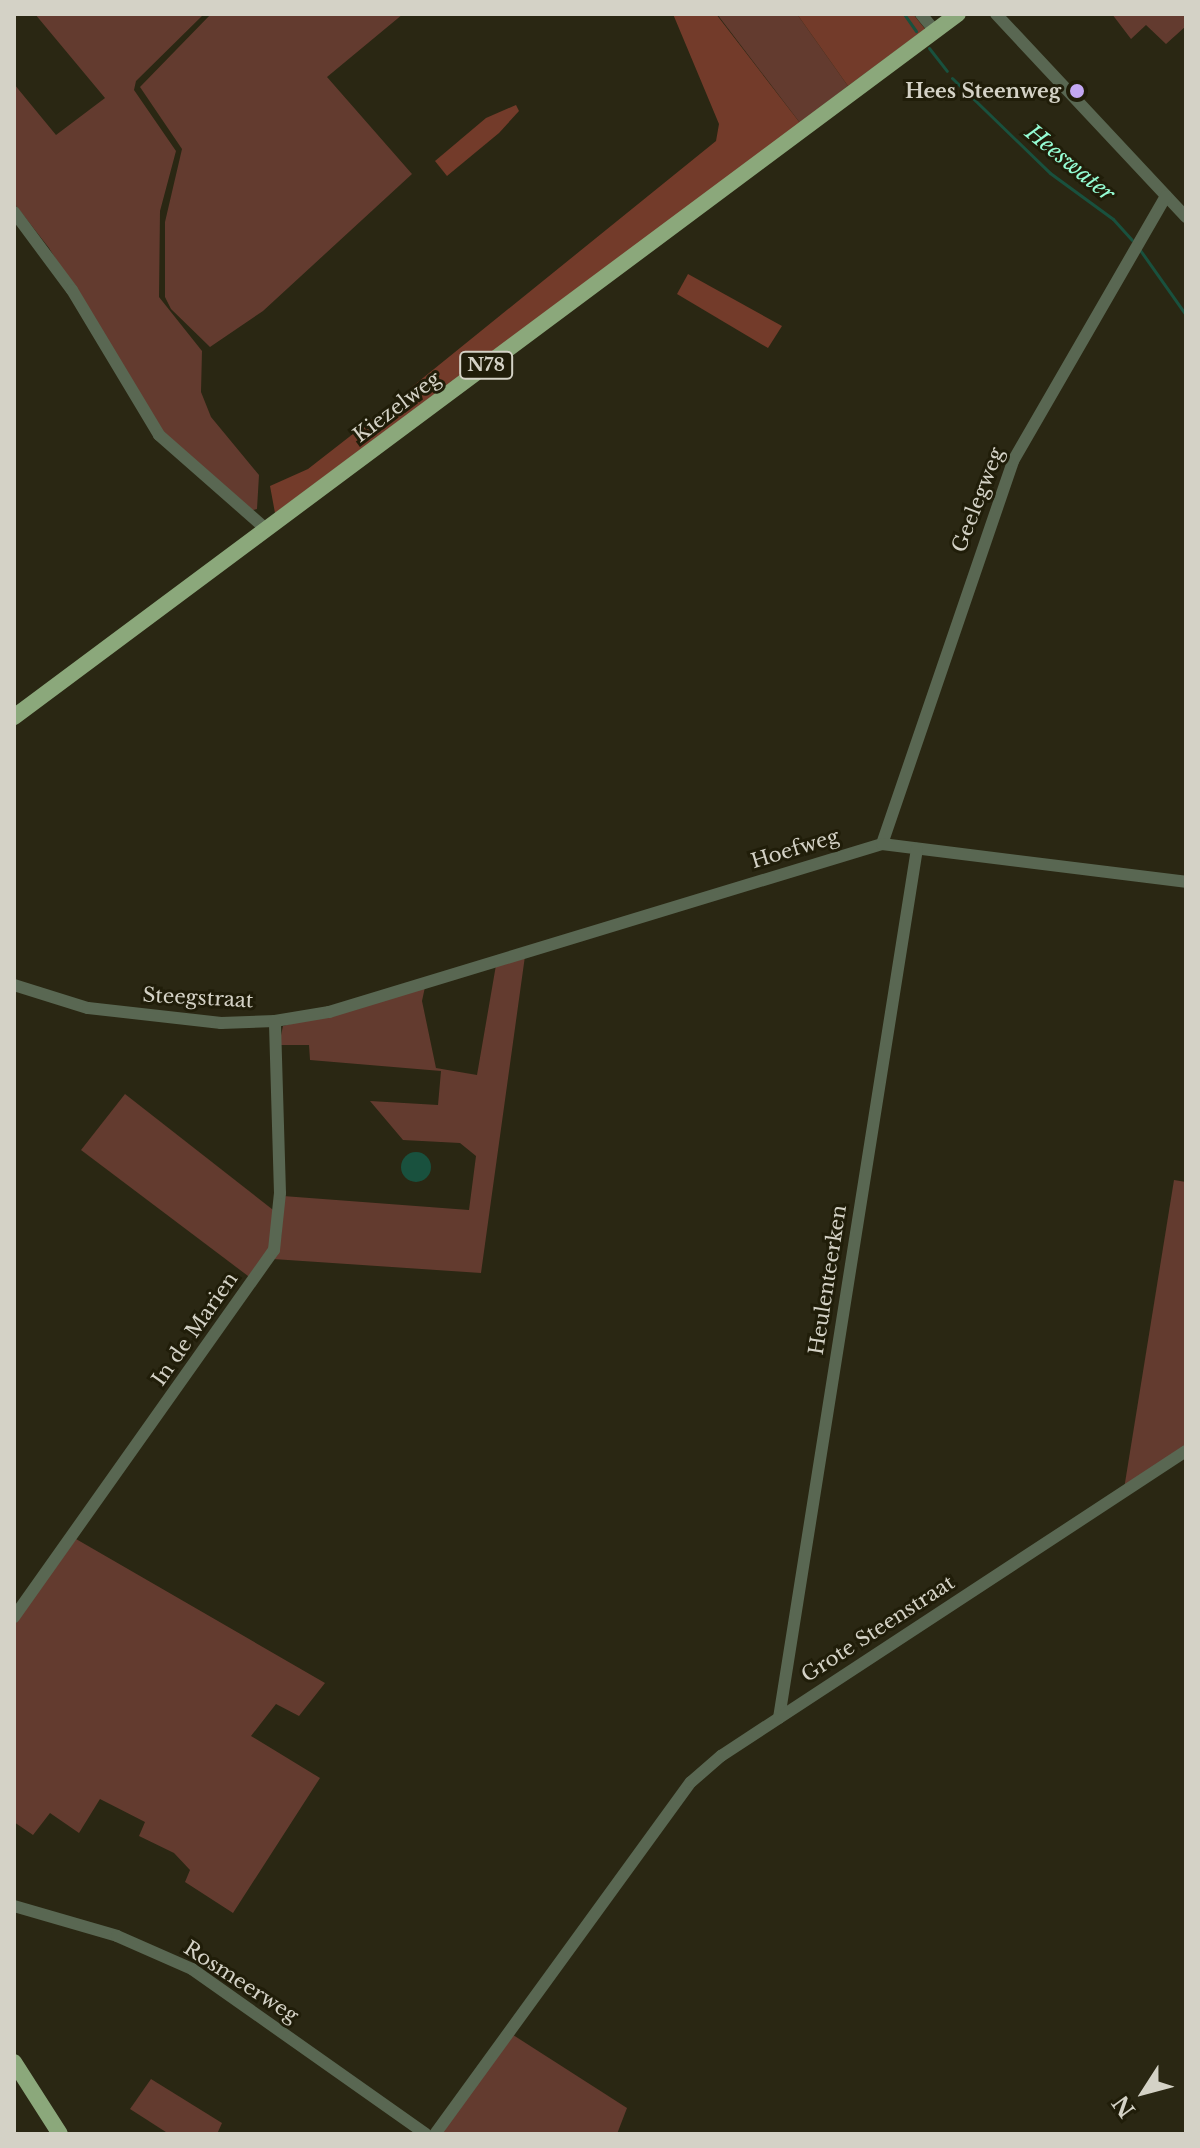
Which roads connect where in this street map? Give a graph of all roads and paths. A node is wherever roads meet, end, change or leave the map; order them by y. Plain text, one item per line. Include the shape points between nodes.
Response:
1 (921, 14) edge
2 (958, 14) edge
3 (996, 14) edge
4 (935, 31) junction
5 (1166, 196) junction
6 (14, 212) edge
7 (1186, 217) edge
8 (266, 529) junction
9 (14, 717) edge
10 (882, 844) junction
11 (917, 849) junction
12 (1186, 882) edge
13 (427, 983) joint
14 (14, 985) edge
15 (275, 1021) junction
16 (1186, 1451) edge
17 (14, 1617) edge
18 (779, 1718) junction
19 (14, 1906) edge
20 (14, 2062) edge
21 (60, 2134) edge
22 (426, 2134) edge
23 (435, 2134) edge

1 - 4 street
2 - 4 main road, Kiezelweg / N78
3 - 5 street
4 - 8 main road, Kiezelweg / N78
5 - 7 street
5 - 10 street, Geelegweg via 1013,461
6 - 8 street via 72,290 159,435
8 - 9 main road, Kiezelweg / N78
10 - 11 street, Hoefweg
10 - 13 street, Hoefweg
11 - 12 street, Hoefweg
11 - 18 street, Heulenteerken
13 - 15 street, Steegstraat via 329,1012
14 - 15 street, Steegstraat via 88,1008 221,1023
15 - 17 street, In de Marien via 280,1193 274,1250
16 - 18 street, Grote Steenstraat
18 - 23 street, Grote Steenstraat via 691,1782
19 - 22 street, Rosmeerweg via 117,1936 192,1969
20 - 21 main road

